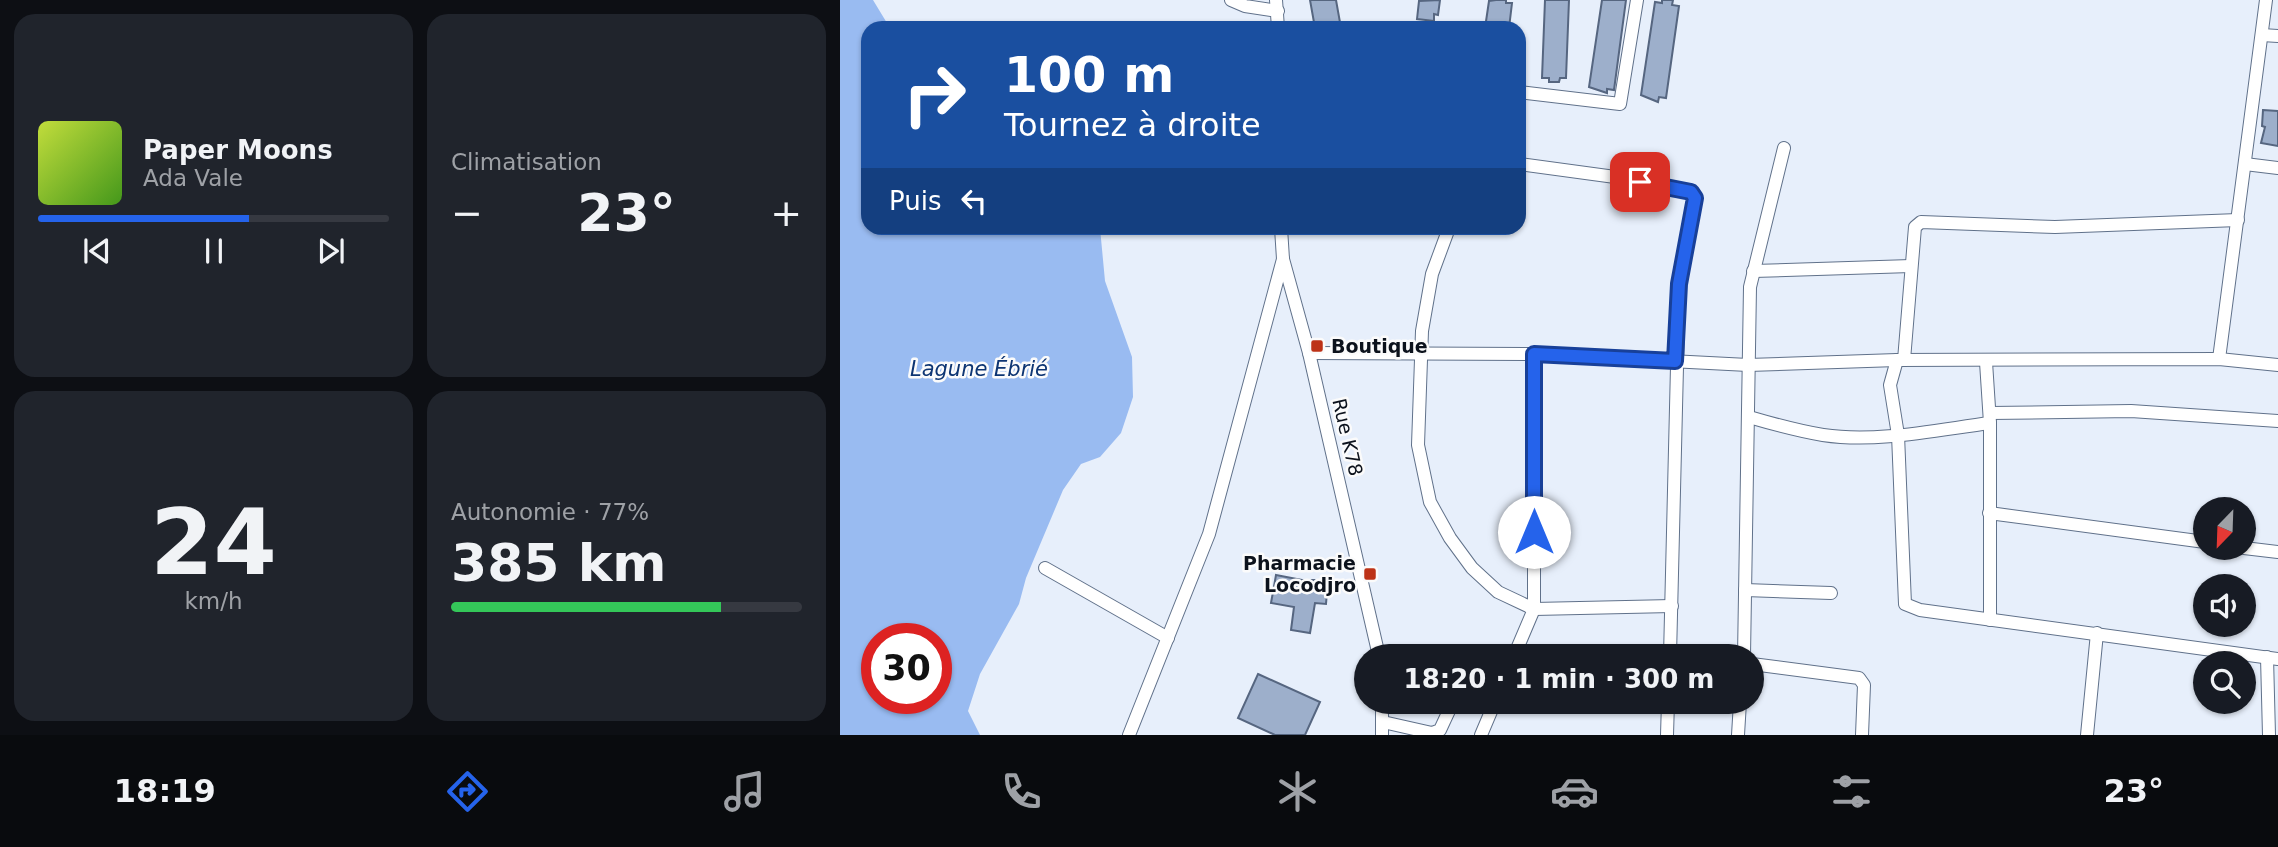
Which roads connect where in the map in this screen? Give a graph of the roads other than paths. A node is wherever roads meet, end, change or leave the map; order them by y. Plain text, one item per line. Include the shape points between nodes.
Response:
1 (1231, 0) edge
2 (1637, 0) edge
3 (2266, 0) edge
4 (1277, 6) edge
5 (2262, 35) junction
6 (2278, 36) edge
7 (1526, 93) edge
8 (1784, 148) dead end
9 (2245, 164) junction
10 (1526, 165) edge
11 (2278, 168) edge
12 (2238, 220) junction
13 (1281, 235) edge
14 (1446, 235) edge
15 (1283, 259) junction
16 (1911, 266) junction
17 (1754, 271) junction
18 (1309, 354) junction
19 (1421, 354) junction
20 (1534, 354) junction
21 (2220, 359) junction
22 (1900, 360) junction
23 (1675, 361) junction
24 (1986, 362) junction
25 (1748, 365) junction
26 (2278, 365) edge
27 (1749, 417) junction
28 (1990, 418) junction
29 (2278, 421) edge
30 (1898, 435) junction
31 (1989, 513) junction
32 (2193, 540) edge
33 (2256, 549) edge
34 (2278, 552) edge
35 (1045, 568) dead end
36 (1745, 590) junction
37 (1831, 593) dead end
38 (1672, 606) junction
39 (1534, 609) junction
40 (1990, 620) junction
41 (2097, 633) junction
42 (1168, 638) junction
43 (1376, 644) edge
44 (1519, 644) edge
45 (1670, 644) edge
46 (1744, 644) edge
47 (2273, 658) edge
48 (1764, 666) edge
49 (1447, 714) edge
50 (1490, 714) edge
51 (1668, 714) edge
52 (1739, 714) edge
53 (1382, 728) edge
54 (1129, 735) edge
55 (1481, 735) edge
56 (1667, 735) edge
57 (1738, 735) edge
58 (1862, 735) edge
59 (2087, 735) edge
60 (2269, 735) edge

1 - 4 street via 1245,6
2 - 7 street via 1620,104
3 - 5 street
5 - 6 street
5 - 9 street
8 - 17 street
9 - 11 street
9 - 12 street
10 - 23 street via 1693,194 1679,284
12 - 16 street via 2055,227 1921,222 1915,228
12 - 21 street
13 - 15 street, Rue K78
14 - 19 street via 1432,274
15 - 18 street, Rue K78
15 - 42 street via 1209,534
16 - 17 street
16 - 22 street
17 - 25 street
18 - 19 street
18 - 43 street, Rue K78
19 - 20 street
19 - 39 street via 1419,445 1430,502 1472,568 1499,592
20 - 23 street
20 - 39 street
21 - 24 street
21 - 26 street
22 - 24 street
22 - 25 street
22 - 30 street via 1890,385
23 - 25 street
23 - 38 street
24 - 28 street
25 - 27 street
27 - 30 street via 1824,435
27 - 36 street
28 - 29 street via 2131,411
28 - 30 street
28 - 31 street
30 - 40 street via 1905,604
31 - 32 street
31 - 40 street
33 - 34 street
35 - 42 street
36 - 37 street
36 - 46 street
38 - 39 street
38 - 45 street
39 - 44 street
40 - 41 street
41 - 47 street
41 - 59 street
42 - 54 street
47 - 60 street
48 - 58 street via 1859,678 1864,685
49 - 53 street via 1440,730 1432,733
50 - 55 street
51 - 56 street
52 - 57 street

